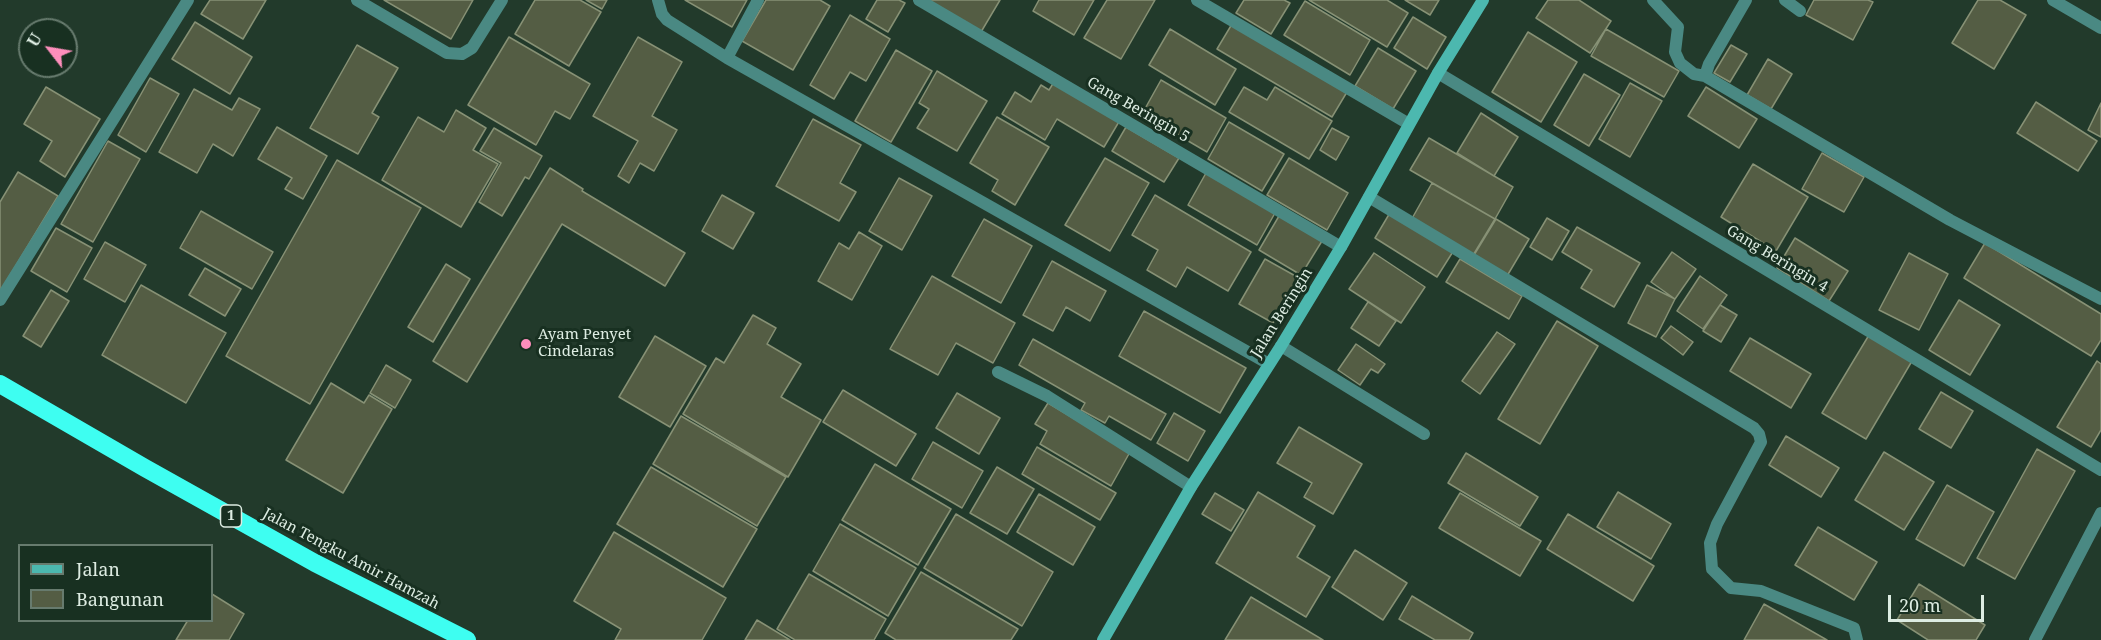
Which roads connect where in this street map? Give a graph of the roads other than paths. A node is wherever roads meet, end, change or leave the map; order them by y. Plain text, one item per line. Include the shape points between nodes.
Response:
1 (188, 0) edge
2 (357, 0) edge
3 (502, 0) edge
4 (658, 0) edge
5 (758, 0) edge
6 (919, 0) edge
7 (1197, 0) edge
8 (1483, 0) edge
9 (1653, 0) edge
10 (1746, 0) edge
11 (1785, 0) edge
12 (2053, 0) edge
13 (1800, 11) dead end
14 (2101, 28) edge
15 (726, 58) junction
16 (1438, 73) junction
17 (1705, 76) junction
18 (1409, 124) junction
19 (1369, 197) junction
20 (1341, 247) junction
21 (2101, 299) edge
22 (0, 300) edge
23 (1281, 346) junction
24 (1269, 364) junction
25 (998, 372) dead end
26 (0, 384) edge
27 (1424, 434) dead end
28 (2101, 470) edge
29 (1191, 487) junction
30 (2101, 513) edge
31 (467, 640) edge
32 (1103, 640) edge
33 (1857, 640) edge
34 (2035, 640) edge

1 - 22 street
2 - 3 street via 447,53 462,54 472,48
4 - 15 street via 667,20
5 - 15 street
6 - 20 street, Gang Beringin 5
7 - 18 street
8 - 16 street, Jalan Beringin
9 - 17 street via 1678,27 1674,52 1680,63 1694,74
10 - 17 street
11 - 13 street
12 - 14 street
15 - 24 street
16 - 18 street, Jalan Beringin
16 - 28 street, Gang Beringin 4
17 - 21 street via 1950,220
18 - 19 street, Jalan Beringin
19 - 20 street, Jalan Beringin
19 - 33 street via 1754,428 1761,442 1717,524 1710,543 1712,569 1731,588 1761,591 1854,628
20 - 23 street, Jalan Beringin
23 - 24 street, Jalan Beringin
23 - 27 street
24 - 29 street, Jalan Beringin
25 - 29 street via 1047,396
26 - 31 highway, Jalan Tengku Amir Hamzah / 1 via 315,563
29 - 32 street, Jalan Beringin
30 - 34 street

